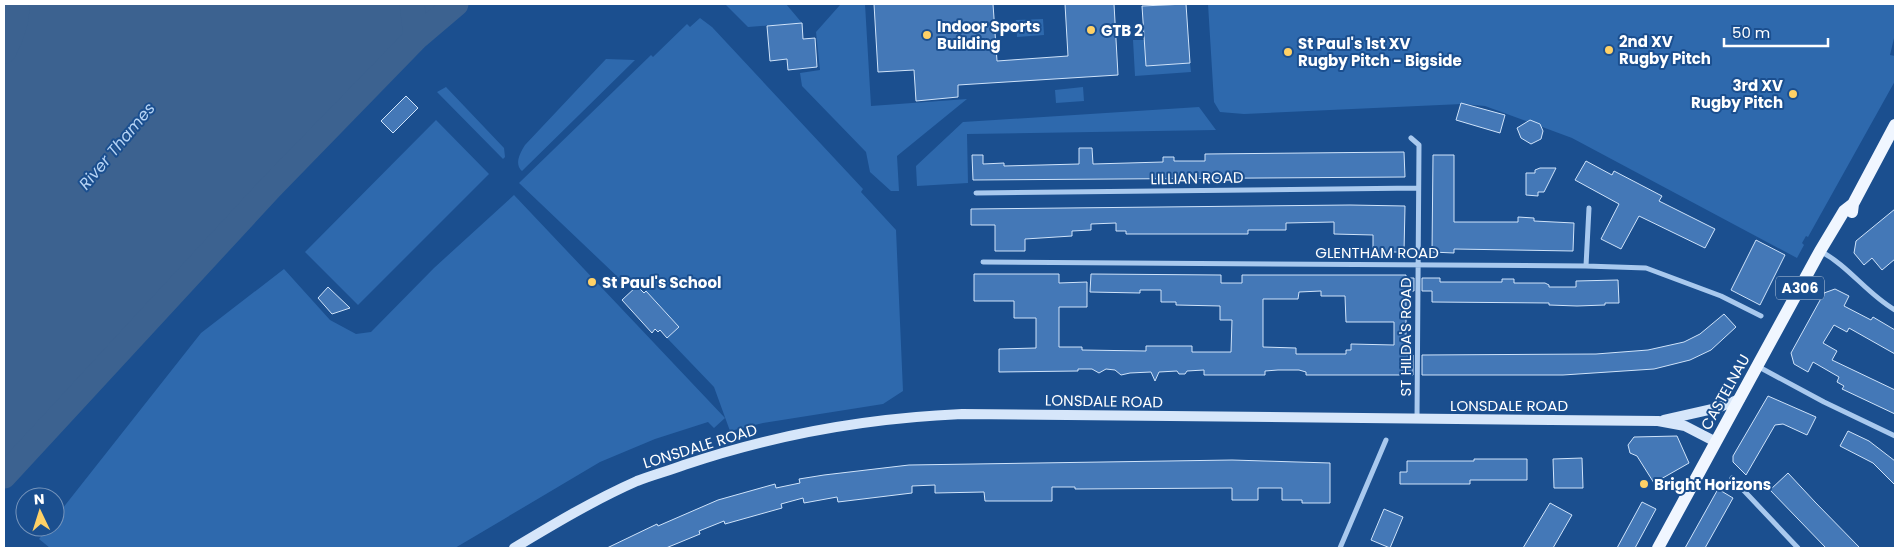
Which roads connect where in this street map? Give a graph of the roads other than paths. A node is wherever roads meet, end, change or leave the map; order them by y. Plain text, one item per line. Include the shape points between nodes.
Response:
1 (1895, 125) edge
2 (1411, 138) dead end
3 (1418, 188) junction
4 (976, 193) dead end
5 (1588, 208) dead end
6 (1820, 250) junction
7 (982, 262) dead end
8 (1418, 265) junction
9 (1586, 266) junction
10 (1895, 310) edge
11 (1761, 316) dead end
12 (1759, 366) junction
13 (1740, 399) junction
14 (1417, 420) junction
15 (1658, 421) junction
16 (1895, 436) edge
17 (1386, 440) dead end
18 (1716, 442) junction
19 (1732, 478) dead end
20 (514, 548) edge
21 (1340, 548) edge
22 (1658, 548) edge
23 (1798, 548) edge

1 - 6 main road, CASTELNAU / A306 via 1853,204 1844,211
2 - 3 street, ST HILDA'S ROAD via 1419,145
3 - 4 street, LILLIAN ROAD
3 - 8 street, ST HILDA'S ROAD
5 - 9 street
6 - 10 street via 1854,276 1879,301
6 - 12 main road, CASTELNAU / A306
7 - 8 street, GLENTHAM ROAD
8 - 9 street, GLENTHAM ROAD
8 - 14 street, ST HILDA'S ROAD
9 - 11 street, GLENTHAM ROAD via 1646,268 1722,296
12 - 13 main road, CASTELNAU / A306
12 - 16 street
13 - 15 main road
13 - 18 main road, CASTELNAU / A306
14 - 15 main road, LONSDALE ROAD
14 - 20 main road, LONSDALE ROAD via 962,414 882,420 724,452 638,481 581,508
15 - 18 main road, LONSDALE ROAD via 1685,426
17 - 21 street
18 - 22 main road, CASTELNAU / A306
19 - 23 street

